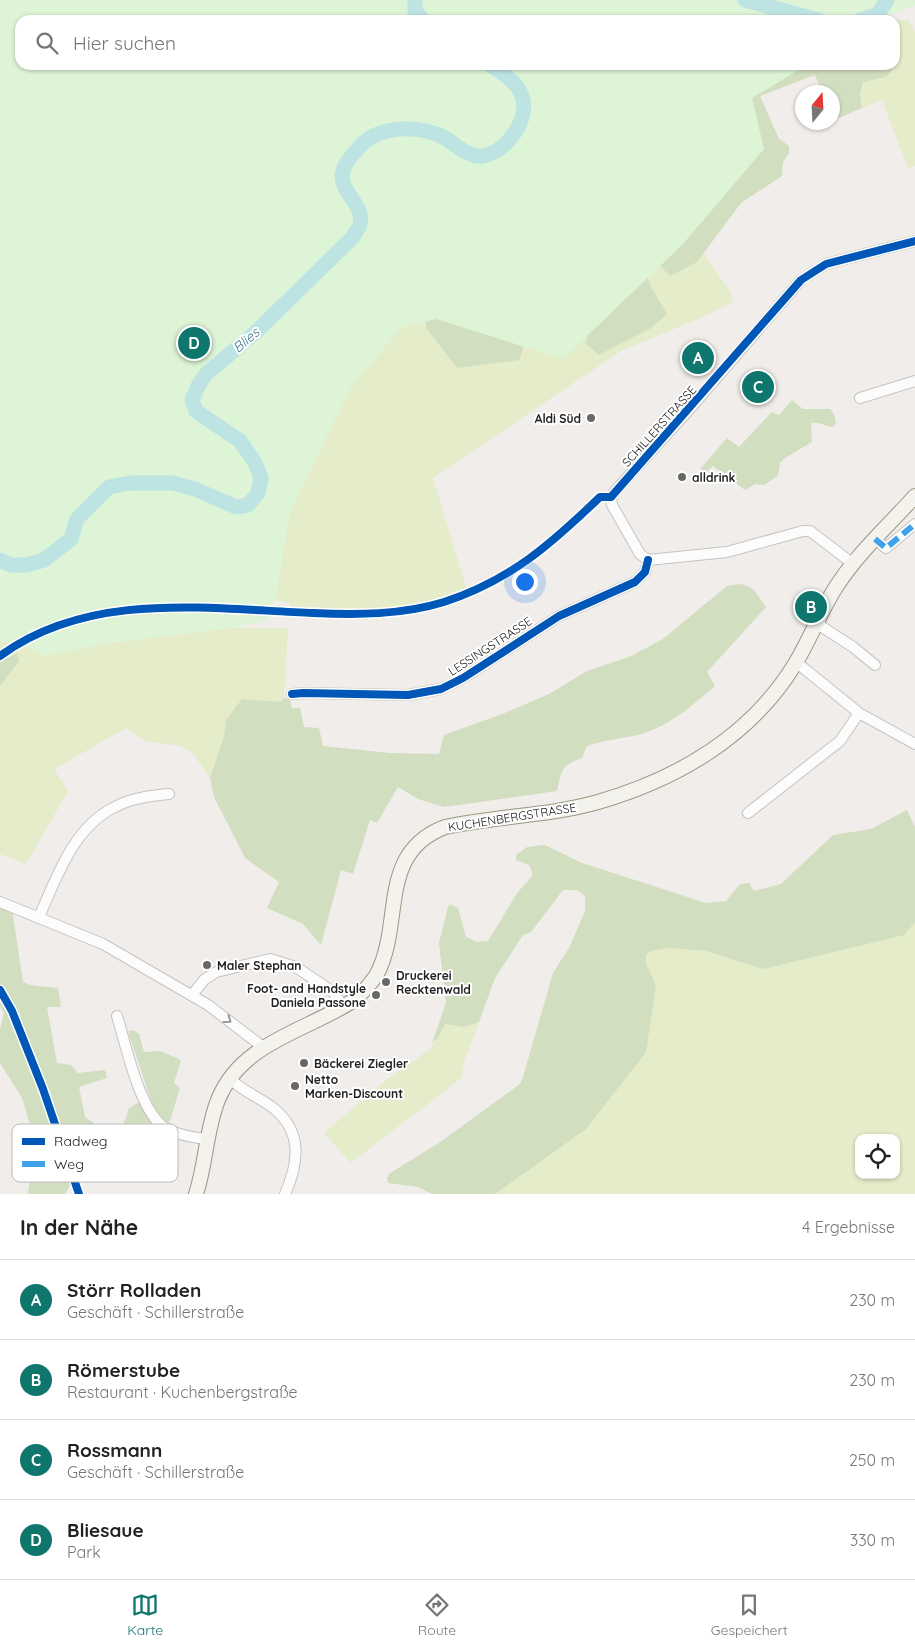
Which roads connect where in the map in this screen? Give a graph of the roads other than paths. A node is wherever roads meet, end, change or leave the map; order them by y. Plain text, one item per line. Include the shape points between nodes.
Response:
1 (915, 241) edge
2 (915, 381) edge
3 (860, 398) dead end
4 (915, 496) edge
5 (915, 524) edge
6 (875, 539) junction
7 (648, 560) junction
8 (852, 564) junction
9 (816, 623) junction
10 (796, 662) junction
11 (875, 665) dead end
12 (292, 694) dead end
13 (859, 713) junction
14 (915, 744) edge
15 (169, 794) dead end
16 (748, 813) dead end
17 (0, 902) edge
18 (39, 917) junction
19 (192, 995) junction
20 (344, 1007) junction
21 (117, 1016) dead end
22 (263, 1047) junction
23 (230, 1079) junction
24 (160, 1124) edge
25 (178, 1133) edge
26 (208, 1140) junction
27 (287, 1189) edge
28 (196, 1194) edge

1 - 7 street, SCHILLERSTRASSE via 826,264 801,280 616,490 611,497 612,504 640,554
2 - 3 street
4 - 6 main road, KUCHENBERGSTRASSE
5 - 6 street via 886,548
6 - 8 main road, KUCHENBERGSTRASSE
7 - 8 street via 727,552 810,531
7 - 12 street, LESSINGSTRASSE via 645,572 635,582 559,616 441,689 408,695
8 - 9 main road, KUCHENBERGSTRASSE
9 - 10 main road, KUCHENBERGSTRASSE
9 - 11 street via 853,646
10 - 13 street
10 - 20 main road, KUCHENBERGSTRASSE via 773,695 737,732 709,755 669,775 596,803 465,823 445,827 426,836 412,848 403,866 377,973 364,992
13 - 14 street
13 - 16 street via 840,741
15 - 18 street via 124,803 92,824 65,860
17 - 18 street
18 - 19 street via 103,944
19 - 20 street via 204,980 216,972 270,960 296,967 333,992
19 -> 22 street
20 - 22 main road, KUCHENBERGSTRASSE
21 - 24 street via 142,1096
22 - 23 main road, KUCHENBERGSTRASSE
23 - 26 main road, KUCHENBERGSTRASSE via 218,1099
23 - 27 street via 272,1108 291,1130 297,1152 295,1169
25 - 26 street
26 - 28 main road, KUCHENBERGSTRASSE

